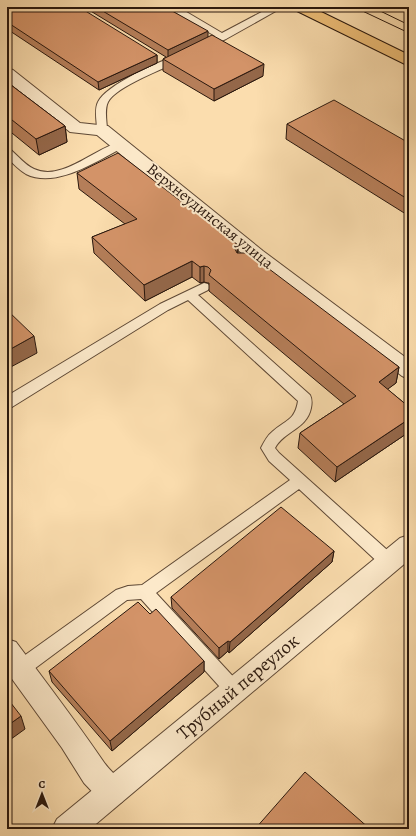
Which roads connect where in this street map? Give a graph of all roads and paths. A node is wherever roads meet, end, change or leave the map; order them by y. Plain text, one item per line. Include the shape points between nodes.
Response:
1 (171, 7) edge
2 (278, 7) edge
3 (300, 7) edge
4 (223, 37) junction
5 (156, 57) edge
6 (409, 61) edge
7 (168, 64) junction
8 (7, 73) edge
9 (102, 130) junction
10 (120, 145) junction
11 (7, 152) edge
12 (204, 287) edge
13 (190, 295) junction
14 (409, 371) edge
15 (7, 403) edge
16 (300, 481) junction
17 (409, 545) edge
18 (389, 562) junction
19 (145, 592) junction
20 (14, 660) edge
21 (234, 690) junction
22 (112, 792) junction
23 (67, 829) edge

1 - 4 lane
2 - 4 lane
3 - 6 main road
4 - 7 lane
5 - 7 lane
7 - 9 lane via 114,90 105,99 102,104
8 - 9 street via 76,128
9 - 10 street, Верхнеудинская улица
10 - 11 lane via 66,172 48,175 31,172
10 - 14 street, Верхнеудинская улица via 252,258
12 - 13 lane
13 - 15 lane via 164,308
13 - 16 lane via 305,400 305,410 301,419 271,440 268,448
16 - 18 lane
16 - 19 lane
17 - 18 street, Трубный переулок
18 - 21 street, Трубный переулок
19 - 20 lane via 122,595
19 - 21 lane
20 - 22 street via 72,738 94,773
21 - 22 street, Трубный переулок
22 - 23 street, Трубный переулок

